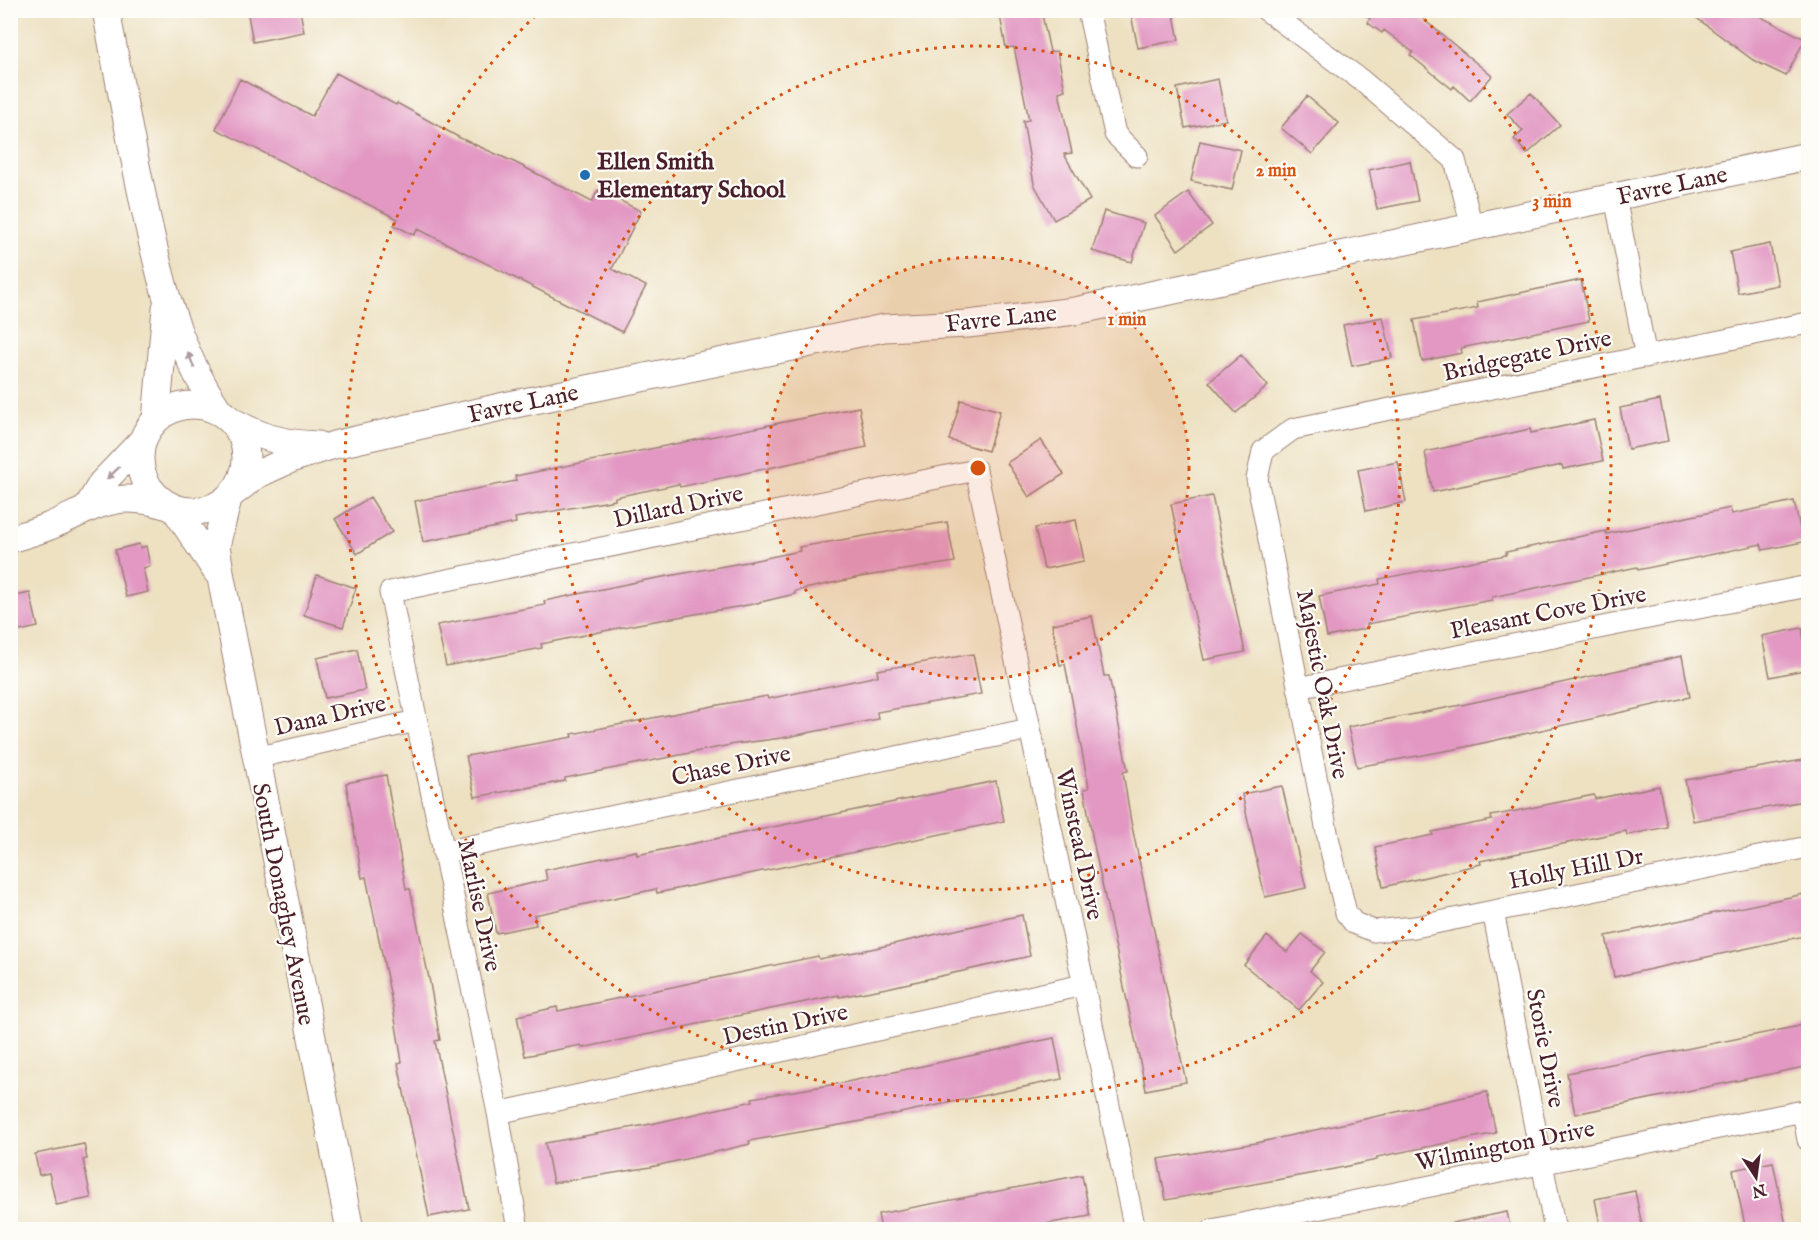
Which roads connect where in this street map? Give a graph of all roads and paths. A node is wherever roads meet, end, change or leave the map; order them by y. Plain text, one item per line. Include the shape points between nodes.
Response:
1 (106, 10) edge
2 (1088, 10) edge
3 (1266, 10) edge
4 (1137, 156) dead end
5 (1809, 156) edge
6 (1615, 197) junction
7 (1472, 227) junction
8 (166, 301) junction
9 (1809, 323) edge
10 (1646, 357) junction
11 (226, 417) junction
12 (149, 431) junction
13 (334, 445) junction
14 (1263, 451) joint
15 (976, 470) joint
16 (231, 495) junction
17 (88, 507) junction
18 (172, 507) junction
19 (10, 539) edge
20 (221, 578) junction
21 (1809, 586) edge
22 (390, 592) joint
23 (1298, 688) junction
24 (416, 721) junction
25 (1030, 729) junction
26 (255, 758) junction
27 (1809, 847) edge
28 (443, 852) junction
29 (1493, 911) junction
30 (1354, 923) joint
31 (1083, 985) junction
32 (1806, 1111) edge
33 (498, 1113) junction
34 (1809, 1140) edge
35 (1542, 1164) junction
36 (350, 1230) edge
37 (518, 1230) edge
38 (1135, 1230) edge
39 (1212, 1230) edge
40 (1556, 1230) edge

1 - 8 street
2 - 4 street via 1115,134
3 - 7 street via 1361,80 1455,160
5 - 6 street, Favre Lane
6 - 7 street, Favre Lane
6 - 10 street
7 - 13 street, Favre Lane via 1075,311 884,328
11 -> 8 street via 202,388
8 - 12 street
9 - 10 street, Bridgegate Drive
10 - 14 street, Bridgegate Drive via 1293,429
11 - 12 street via 203,406 186,405 170,410
11 - 13 street, Favre Lane via 255,433 289,444
11 - 16 street via 246,449 242,479
12 -> 17 street via 102,483
12 - 18 street via 140,456 141,471 156,497
13 - 16 street, Favre Lane via 275,465 255,475
14 - 23 street, Majestic Oak Drive via 1257,479
15 - 22 street, Dillard Drive
15 - 25 street, Winstead Drive
16 - 18 street via 212,508 193,512
16 - 20 street, South Donaghey Avenue via 216,546
17 - 18 street via 128,499 148,499
17 - 19 street via 50,526
18 - 20 street, South Donaghey Avenue
20 - 26 street, South Donaghey Avenue
21 - 23 street, Pleasant Cove Drive
22 - 24 street, Marlise Drive
23 - 30 street, Majestic Oak Drive via 1346,913
24 - 26 street, Dana Drive
24 - 28 street, Marlise Drive
25 - 28 street, Chase Drive
25 - 31 street, Winstead Drive
26 - 36 street, South Donaghey Avenue
27 - 29 street, Holly Hill Dr
28 - 33 street, Marlise Drive
29 - 30 street, Holly Hill Dr via 1374,931
29 - 35 street, Storie Drive
31 - 33 street, Destin Drive
31 - 38 street, Winstead Drive
32 - 34 street
32 - 35 street, Wilmington Drive
33 - 37 street, Marlise Drive
35 - 39 street, Wilmington Drive
35 - 40 street, Storie Drive

